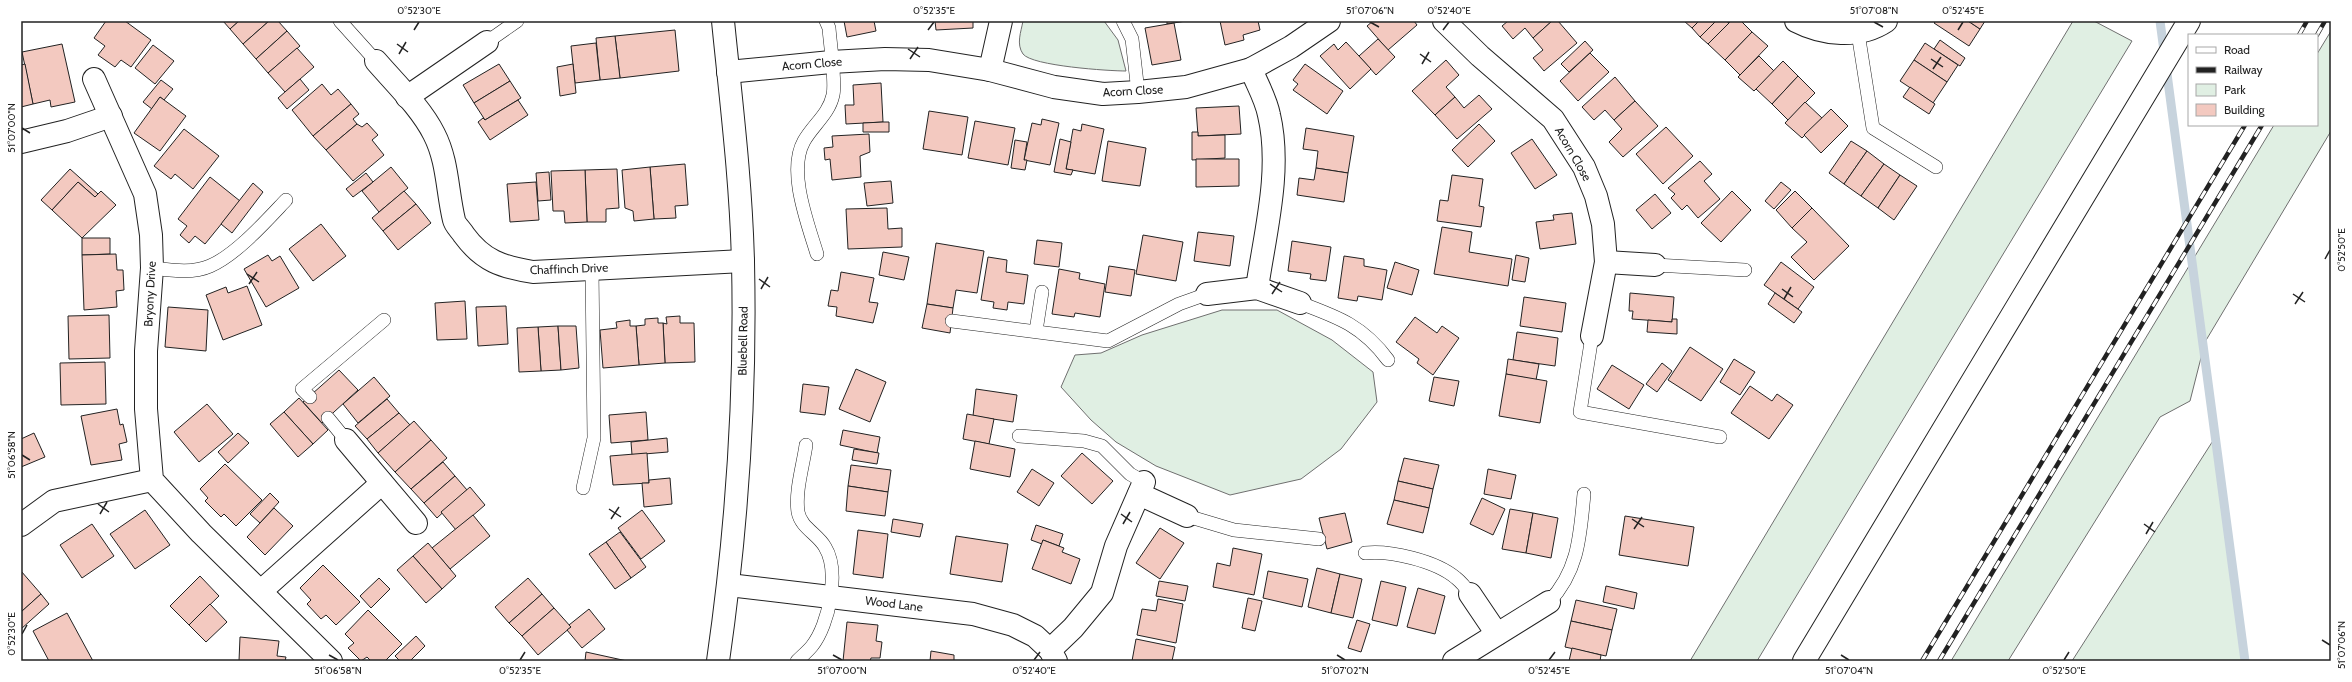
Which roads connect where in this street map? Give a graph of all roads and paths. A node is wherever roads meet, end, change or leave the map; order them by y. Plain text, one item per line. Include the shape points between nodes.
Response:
1 (340, 21) edge
2 (517, 21) edge
3 (723, 21) edge
4 (826, 21) edge
5 (1001, 21) edge
6 (1123, 21) edge
7 (1329, 21) edge
8 (1444, 21) edge
9 (1796, 21) edge
10 (1886, 21) edge
11 (2187, 23) edge
12 (1858, 33) junction
13 (488, 42) joint
14 (376, 61) joint
15 (831, 62) junction
16 (1251, 69) junction
17 (990, 70) junction
18 (728, 72) junction
19 (94, 79) dead end
20 (1138, 92) junction
21 (408, 97) junction
22 (111, 116) junction
23 (21, 142) edge
24 (1936, 167) dead end
25 (286, 200) dead end
26 (817, 254) dead end
27 (743, 261) junction
28 (1606, 262) junction
29 (1655, 266) joint
30 (152, 268) junction
31 (592, 269) junction
32 (1746, 270) dead end
33 (1257, 288) junction
34 (1042, 292) dead end
35 (1207, 294) joint
36 (1300, 303) joint
37 (384, 320) dead end
38 (952, 321) dead end
39 (1036, 331) junction
40 (1592, 336) joint
41 (1388, 360) dead end
42 (310, 397) dead end
43 (328, 418) dead end
44 (1019, 436) dead end
45 (1720, 437) dead end
46 (346, 440) joint
47 (806, 445) dead end
48 (152, 480) junction
49 (382, 483) junction
50 (584, 488) dead end
51 (1142, 488) junction
52 (1584, 494) dead end
53 (1187, 516) joint
54 (416, 523) dead end
55 (21, 525) edge
56 (1319, 539) dead end
57 (1365, 553) dead end
58 (729, 585) junction
59 (261, 591) junction
60 (1470, 594) joint
61 (831, 596) junction
62 (1549, 602) joint
63 (1497, 634) junction
64 (1053, 655) edge
65 (331, 661) edge
66 (718, 661) edge
67 (797, 661) edge
68 (1454, 661) edge
69 (1804, 661) edge

1 - 14 lane
2 - 13 lane
3 - 18 main road, Bluebell Road
4 - 15 lane via 829,28
5 - 17 main road
6 - 20 lane via 1132,39
7 - 16 main road, Acorn Close via 1291,47
8 - 28 main road, Acorn Close via 1480,56 1540,106 1561,130 1584,167 1596,196 1603,224
9 - 12 main road via 1815,30
10 - 12 main road via 1878,27
11 - 69 main road
12 - 24 lane via 1873,128
13 - 21 main road
14 - 21 main road, Chaffinch Drive
15 - 17 main road, Acorn Close via 930,60
15 - 18 main road, Acorn Close
15 - 26 lane via 833,94 825,114 803,142 799,159 798,181 803,208
16 - 20 main road, Acorn Close via 1186,87
16 - 33 main road via 1269,113 1274,140 1272,188
17 - 20 main road, Acorn Close via 1054,87 1096,93
18 - 27 main road, Bluebell Road via 738,157
19 - 22 main road, Bryony Drive
21 - 31 main road, Chaffinch Drive via 434,134 445,162 454,222 471,244 485,257 506,268 533,272
22 - 23 main road via 67,131
22 - 30 main road, Bryony Drive via 145,194 151,235
25 - 30 lane via 256,231 209,266 182,271
27 - 31 main road, Chaffinch Drive
27 - 58 main road, Bluebell Road via 744,332 740,448
28 - 29 main road
28 - 40 main road, Acorn Close
29 - 32 lane
30 - 48 main road, Bryony Drive via 146,351 146,409
31 - 50 lane via 594,438
33 - 35 main road
33 - 36 main road
34 - 39 lane
35 - 39 lane via 1179,304 1108,341
36 - 41 lane via 1351,323 1376,344
37 - 42 lane via 302,388
38 - 39 lane
40 - 45 lane via 1580,412
43 - 46 lane
44 - 51 lane via 1084,441 1102,446
46 - 49 main road
47 - 61 lane via 798,512 802,522 825,547 831,561
48 - 55 main road via 54,501
48 - 59 main road via 201,533
49 - 54 main road
49 - 59 main road
51 - 53 main road
51 - 64 main road, Wood Lane via 1116,546 1102,593
52 - 62 lane via 1579,544 1570,573 1562,588
53 - 56 lane via 1234,530
57 - 60 lane via 1382,551 1407,556 1455,577
58 - 61 main road, Wood Lane
58 - 66 main road, Bluebell Road
59 - 65 main road
60 - 63 main road
61 - 64 main road, Wood Lane via 973,614 1013,625 1036,636
61 - 67 lane via 822,627 812,646
62 - 63 main road
63 - 68 main road

